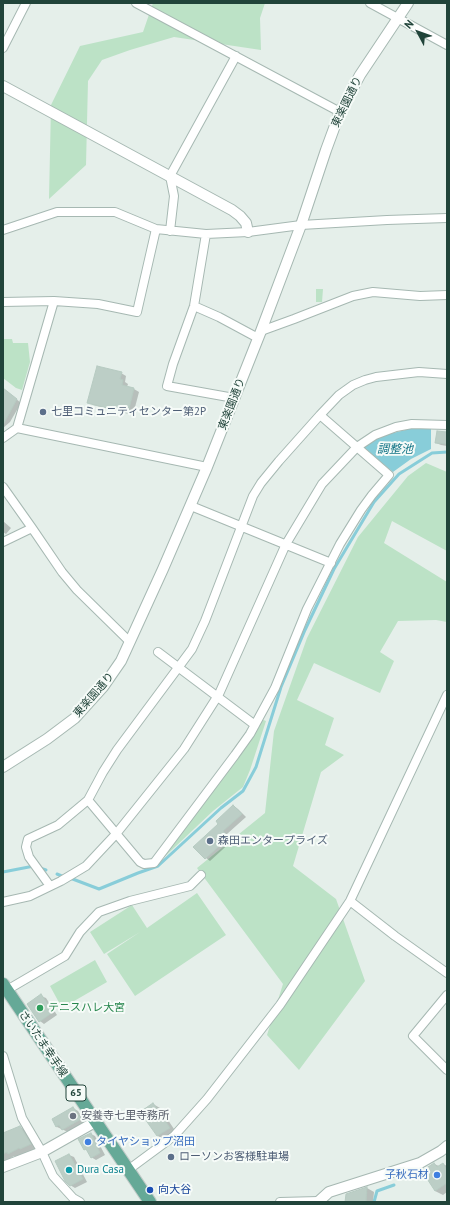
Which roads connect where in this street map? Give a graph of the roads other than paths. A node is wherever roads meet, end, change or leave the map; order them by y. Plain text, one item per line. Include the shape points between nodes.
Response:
1 (26, 3) edge
2 (136, 3) edge
3 (370, 3) edge
4 (408, 3) edge
5 (398, 18) junction
6 (447, 45) edge
7 (3, 48) edge
8 (236, 56) junction
9 (3, 86) edge
10 (340, 112) junction
11 (170, 176) junction
12 (447, 218) edge
13 (301, 225) junction
14 (156, 229) junction
15 (3, 230) edge
16 (170, 231) junction
17 (248, 232) junction
18 (206, 234) junction
19 (447, 295) edge
20 (3, 302) edge
21 (54, 302) junction
22 (194, 306) junction
23 (260, 334) junction
24 (447, 374) edge
25 (234, 398) junction
26 (320, 415) junction
27 (447, 426) edge
28 (17, 428) junction
29 (3, 438) edge
30 (357, 447) junction
31 (207, 467) junction
32 (3, 487) edge
33 (191, 506) junction
34 (32, 528) junction
35 (242, 528) junction
36 (3, 542) edge
37 (286, 544) junction
38 (330, 563) junction
39 (130, 642) junction
40 (158, 652) dead end
41 (178, 667) junction
42 (447, 695) edge
43 (217, 696) junction
44 (255, 725) junction
45 (3, 767) edge
46 (88, 800) junction
47 (116, 834) junction
48 (201, 875) dead end
49 (50, 886) junction
50 (350, 901) junction
51 (3, 902) edge
52 (447, 973) edge
53 (5, 987) edge
54 (447, 995) edge
55 (3, 1056) edge
56 (447, 1070) edge
57 (95, 1122) junction
58 (447, 1146) edge
59 (42, 1152) junction
60 (3, 1167) edge
61 (128, 1170) junction
62 (318, 1201) edge
63 (80, 1202) edge
64 (150, 1202) edge
65 (280, 1202) edge

1 - 7 street
2 - 8 street
3 - 5 street
4 - 5 street, 東楽園通り
5 - 6 street
5 - 10 street, 東楽園通り via 363,70
8 - 10 street
8 - 11 street
9 - 11 street
10 - 13 street, 東楽園通り
11 - 16 street via 174,196
11 - 17 street via 232,210 246,223
12 - 13 street
13 - 17 street
13 - 23 street, 東楽園通り
14 - 15 street via 115,212 57,212
14 - 16 street
14 - 21 street via 137,312 98,304
16 - 18 street
17 - 18 street
18 - 22 street
19 - 23 street via 420,296 373,292 353,296
20 - 21 street
21 - 28 street
22 - 23 street
22 - 25 street via 167,386
23 - 25 street, 東楽園通り
24 - 26 street via 419,372 365,380 339,395
25 - 31 street, 東楽園通り
26 - 30 street
26 - 35 street via 261,484 253,496
27 - 30 street via 412,424 396,427 374,435
28 - 29 street
28 - 31 street
30 - 37 street via 322,484
30 - 38 street via 389,475 360,510
31 - 33 street, 東楽園通り
32 - 34 street
33 - 35 street
33 - 39 street, 東楽園通り
34 - 36 street
34 - 39 street via 77,590
35 - 37 street
35 - 41 street via 205,621 192,649
37 - 38 street
37 - 43 street
38 - 44 street via 307,609 275,688
39 - 45 street, 東楽園通り via 121,661 103,687 75,718
40 - 41 street
41 - 43 street
41 - 46 street via 117,750
42 - 50 street
43 - 44 street
43 - 47 street via 184,749
44 - 47 street via 154,863 140,862
46 - 47 street
46 - 49 street via 58,825 28,839 26,847 29,857
47 - 49 street via 86,866
48 - 53 street via 190,886 130,901 99,912 80,932 65,956
49 - 51 street via 30,896
50 - 52 street
50 - 61 street via 280,1005 207,1099 174,1136
53 - 57 main road, さいたま幸手線 / 65
54 - 56 street via 413,1036
55 - 59 street via 22,1118
57 - 59 street
57 - 61 main road, さいたま幸手線 / 65
58 - 62 street via 420,1163 330,1192
59 - 60 street
59 - 63 street via 53,1176
61 - 64 main road, さいたま幸手線 / 65
62 - 65 street

